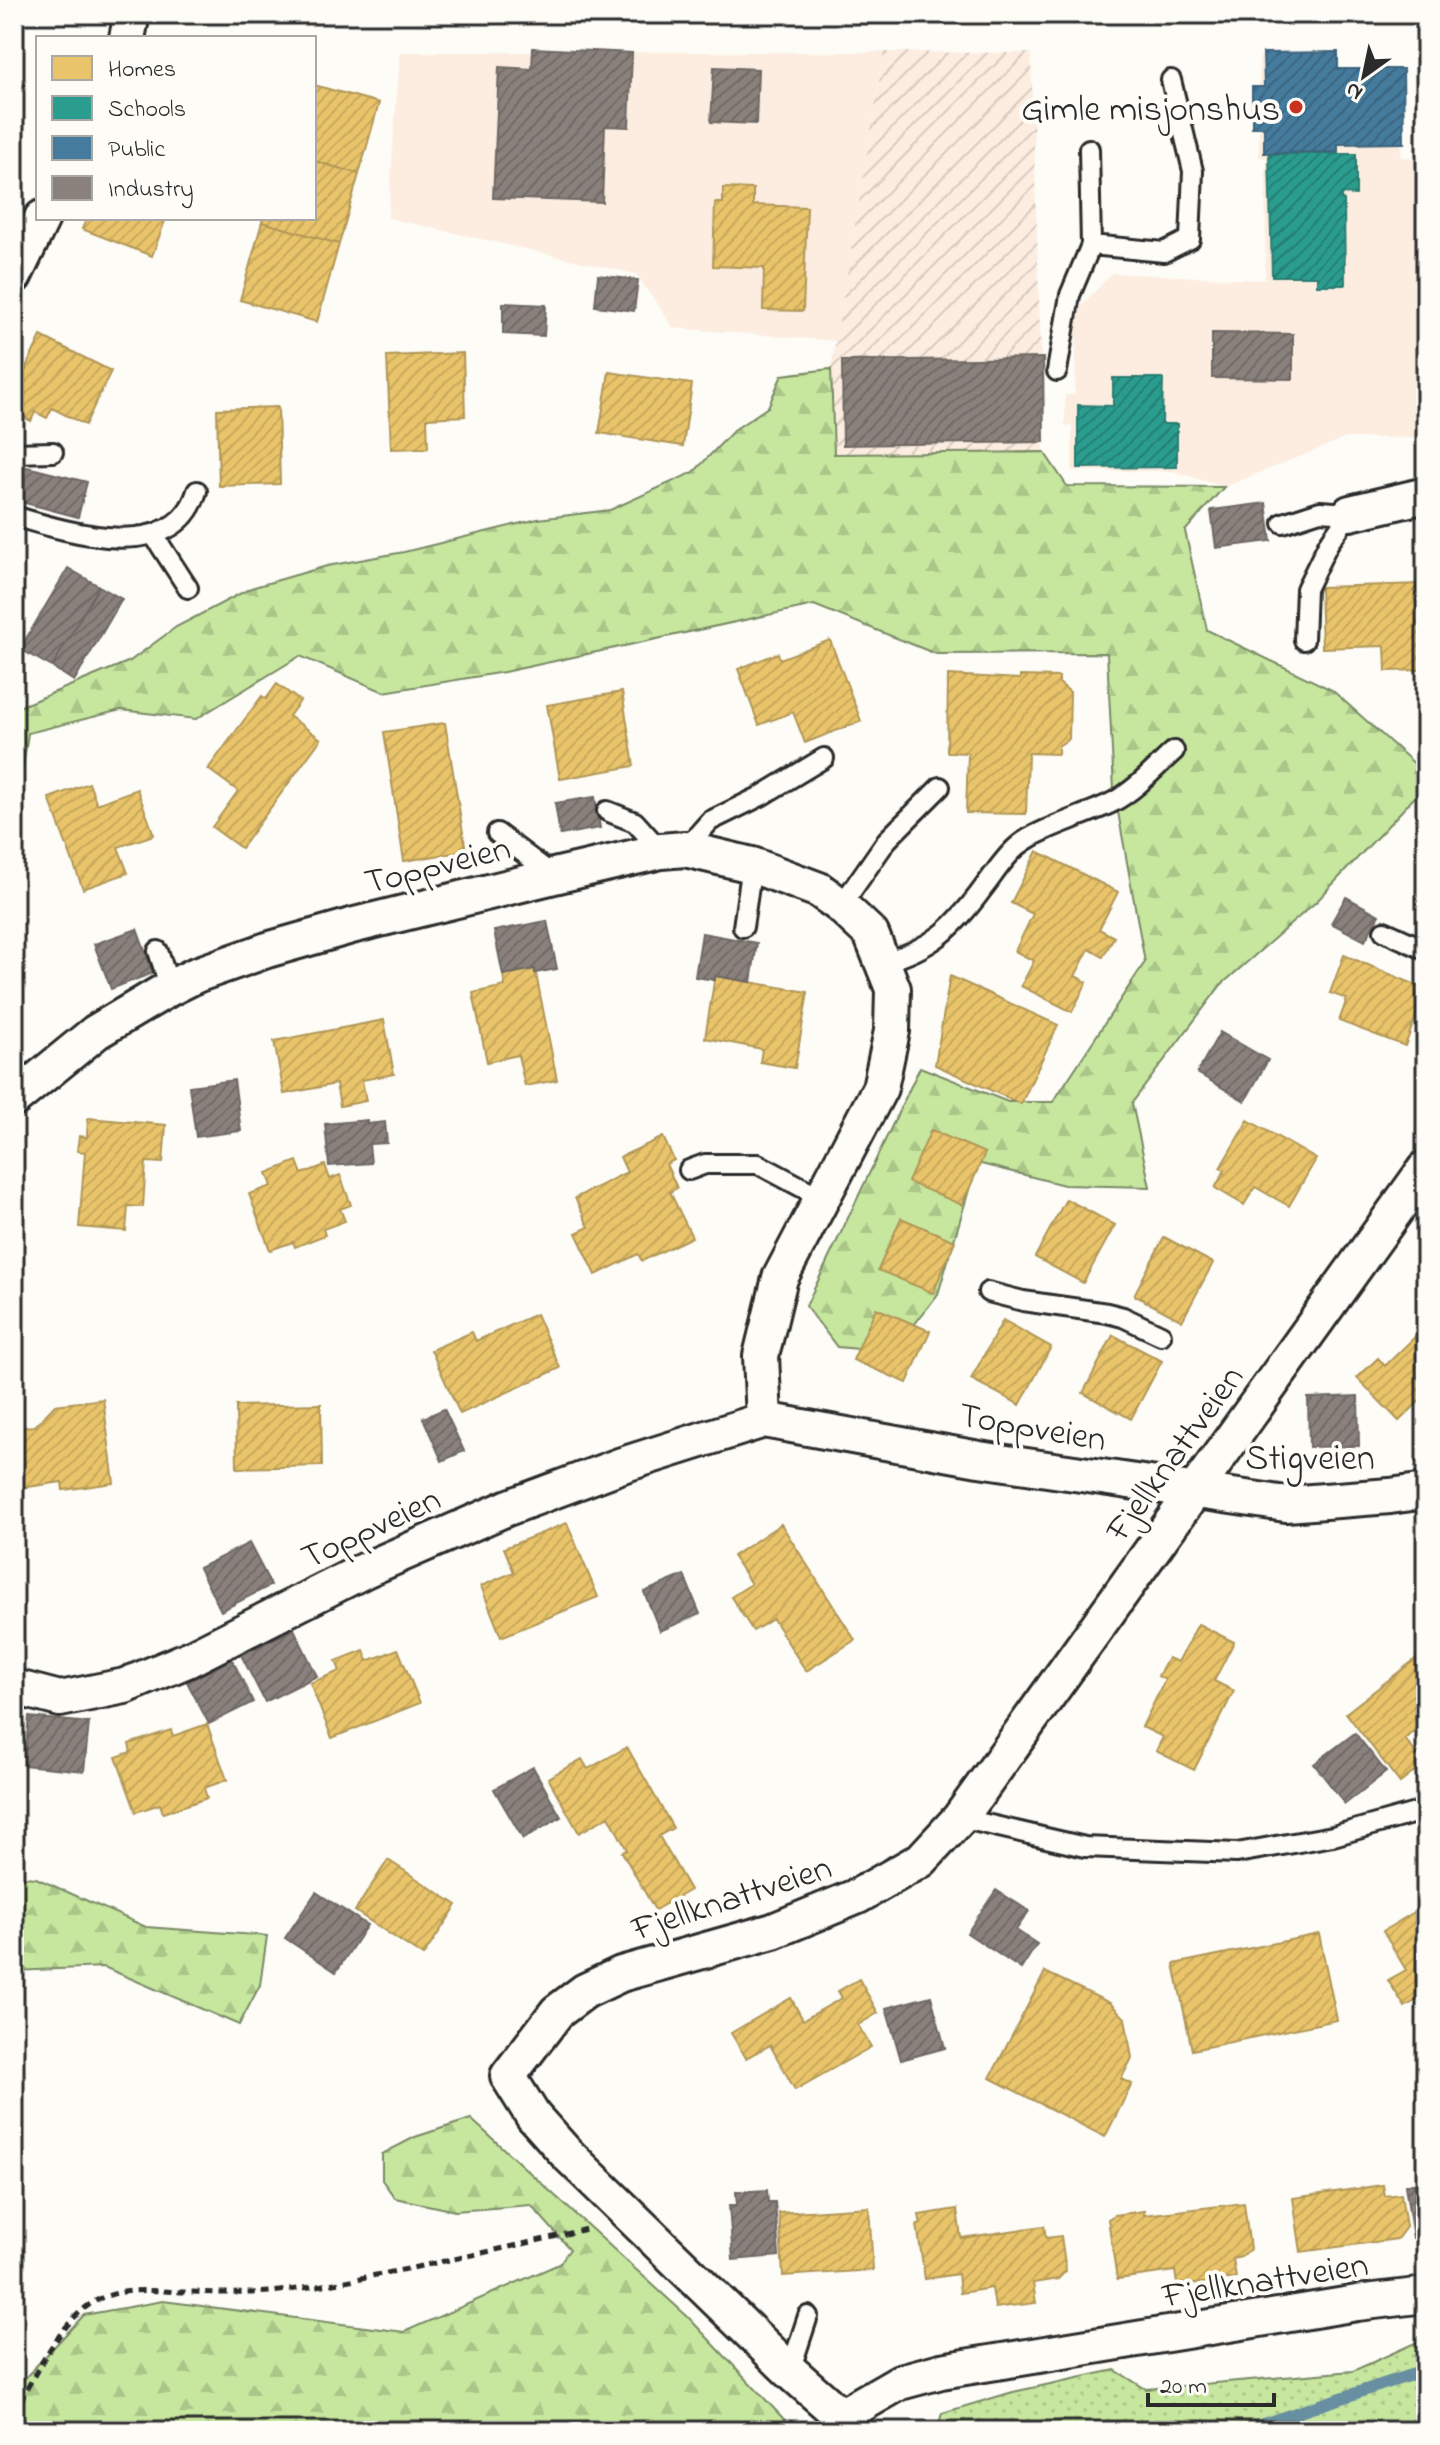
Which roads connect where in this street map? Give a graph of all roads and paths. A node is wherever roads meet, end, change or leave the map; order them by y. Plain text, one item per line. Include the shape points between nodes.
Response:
1 (132, 14) edge
2 (127, 36) edge
3 (1171, 80) dead end
4 (1089, 149) dead end
5 (41, 220) edge
6 (1091, 245) junction
7 (14, 276) edge
8 (1057, 371) dead end
9 (53, 452) dead end
10 (14, 453) edge
11 (197, 491) dead end
12 (1426, 495) edge
13 (1350, 513) junction
14 (14, 516) edge
15 (1283, 523) dead end
16 (153, 534) junction
17 (188, 588) dead end
18 (1304, 640) dead end
19 (1174, 751) dead end
20 (824, 758) dead end
21 (940, 787) dead end
22 (607, 811) dead end
23 (497, 833) dead end
24 (673, 850) junction
25 (752, 865) junction
26 (554, 876) junction
27 (841, 906) junction
28 (743, 927) dead end
29 (1384, 931) dead end
30 (1426, 950) edge
31 (158, 951) dead end
32 (884, 962) junction
33 (170, 988) junction
34 (14, 1099) edge
35 (1426, 1168) edge
36 (689, 1170) dead end
37 (822, 1198) junction
38 (988, 1292) dead end
39 (1161, 1335) dead end
40 (764, 1420) junction
41 (1194, 1491) junction
42 (1426, 1491) edge
43 (14, 1687) edge
44 (1426, 1810) edge
45 (960, 1818) junction
46 (629, 2214) junction
47 (1426, 2295) edge
48 (808, 2316) dead end
49 (790, 2371) junction
50 (14, 2413) edge
51 (847, 2424) edge

1 - 2 street
3 - 6 lane via 1193,171 1190,239 1164,252
4 - 6 lane
5 - 7 street
6 - 8 lane via 1070,295
9 - 10 lane
11 - 16 lane via 181,520
12 - 13 street
13 - 15 lane via 1320,511
13 - 18 lane via 1306,589
14 - 16 lane via 108,538
16 - 17 lane
19 - 32 lane via 1116,800 1023,841 943,933 923,949
20 - 24 lane via 710,821
21 - 27 lane via 887,840
22 - 24 lane via 635,822
23 - 26 lane
24 - 25 street, Toppveien
24 - 26 street, Toppveien
25 - 27 street, Toppveien via 819,890
25 - 28 lane
26 - 33 street, Toppveien via 267,950
27 - 32 street, Toppveien via 871,934
29 - 30 lane
31 - 33 lane
32 - 37 street, Toppveien via 893,989 892,1031 880,1088
33 - 34 street, Toppveien via 96,1032
35 - 41 street, Fjellknattveien
36 - 37 lane via 705,1164 758,1164
37 - 40 street, Toppveien via 780,1278 761,1356
38 - 39 lane via 1107,1313
40 - 41 street, Toppveien
40 - 43 street, Toppveien via 507,1508 125,1686 60,1699
41 - 42 street, Stigveien via 1286,1504
41 - 45 street, Fjellknattveien
44 - 45 lane via 1333,1836 1237,1853 1085,1847
45 - 46 street, Fjellknattveien via 921,1860 858,1896 773,1931 621,1974 557,2012 508,2076 533,2116
46 - 49 street, Fjellknattveien
46 - 50 path via 516,2247 310,2287 111,2293 86,2307 67,2327
47 - 51 street, Fjellknattveien via 941,2371 900,2382
48 - 49 lane
49 - 51 street, Fjellknattveien

